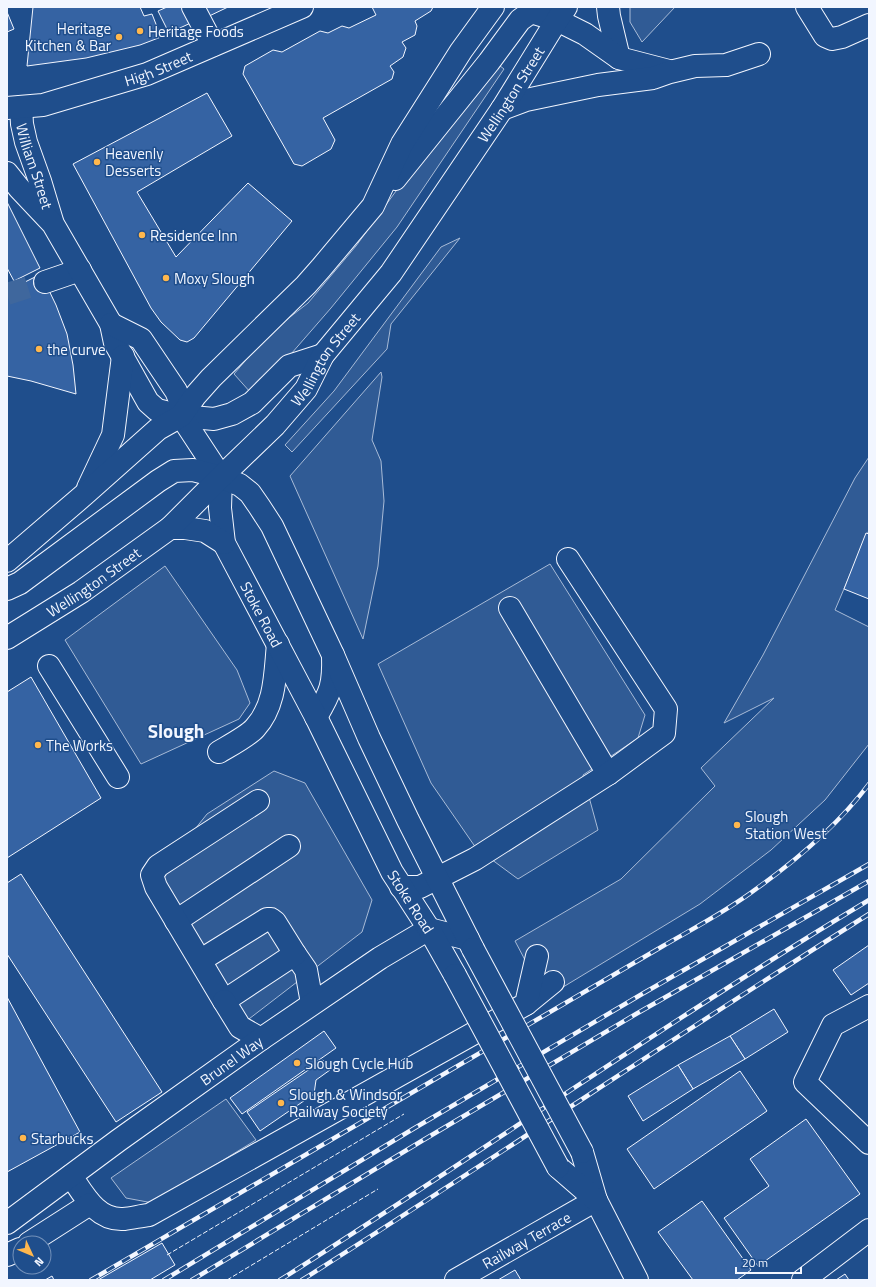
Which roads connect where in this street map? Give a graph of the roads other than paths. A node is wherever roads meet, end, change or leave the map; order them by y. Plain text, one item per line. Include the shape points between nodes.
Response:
1 (192, 7) edge
2 (302, 7) edge
3 (493, 7) edge
4 (538, 7) edge
5 (608, 7) edge
6 (807, 7) edge
7 (562, 13) edge
8 (869, 24) edge
9 (213, 45) junction
10 (759, 54) dead end
11 (619, 58) junction
12 (670, 72) junction
13 (14, 107) edge
14 (502, 109) junction
15 (7, 173) edge
16 (373, 206) junction
17 (53, 224) junction
18 (80, 270) junction
19 (45, 282) tunnel mouth
20 (111, 324) junction
21 (323, 355) junction
22 (123, 356) junction
23 (181, 416) junction
24 (221, 477) junction
25 (85, 494) junction
26 (170, 528) junction
27 (224, 543) junction
28 (568, 559) dead end
29 (7, 561) edge
30 (7, 589) edge
31 (510, 608) dead end
32 (7, 638) edge
33 (278, 644) junction
34 (333, 655) junction
35 (49, 666) dead end
36 (316, 717) junction
37 (219, 752) dead end
38 (608, 774) junction
39 (118, 777) dead end
40 (258, 801) dead end
41 (289, 846) dead end
42 (437, 878) junction
43 (402, 887) junction
44 (176, 920) junction
45 (429, 929) junction
46 (470, 944) junction
47 (295, 954) junction
48 (537, 956) dead end
49 (201, 960) junction
50 (553, 982) dead end
51 (224, 1001) junction
52 (312, 1003) junction
53 (526, 1004) junction
54 (869, 1006) edge
55 (261, 1039) junction
56 (869, 1144) edge
57 (71, 1176) junction
58 (596, 1200) junction
59 (90, 1204) junction
60 (7, 1223) edge
61 (869, 1230) edge
62 (42, 1235) edge
63 (456, 1280) edge
64 (637, 1280) edge
65 (803, 1280) edge

1 - 9 main road
2 - 9 main road, High Street
3 - 16 main road via 461,51 402,144
4 - 7 main road
5 - 11 main road
6 - 8 main road via 825,36 832,39
7 - 11 main road via 585,34
7 - 14 main road, Wellington Street
7 - 16 main road via 531,12 520,20
9 - 13 main road, High Street via 147,74 43,105
10 - 12 main road via 726,65 695,66
11 - 12 main road
12 - 14 main road via 653,78 598,85 526,100
13 - 17 main road, William Street via 22,124
14 - 21 main road, Wellington Street via 391,273
15 - 17 main road, William Street
16 - 23 main road via 306,285 211,378
17 - 18 main road, William Street
18 - 19 main road
18 - 20 main road, William Street
20 - 22 main road, William Street
20 - 23 main road via 141,339 176,392 181,403
21 - 23 main road, William Street via 288,366 252,402 232,414 214,419
21 - 24 main road, Wellington Street via 306,389 275,425
22 - 23 main road, William Street via 148,402 157,410
22 - 25 main road via 112,435
23 - 24 main road
23 - 25 main road via 158,429
24 - 26 main road, Wellington Street
24 - 27 main road, Stoke Road via 220,508
24 - 30 main road via 193,470 174,471 20,583
24 - 34 main road, Stoke Road via 240,485 250,494 272,526
25 - 29 main road
26 - 27 main road via 204,531
26 - 32 main road, Wellington Street via 81,592
27 - 33 main road, Stoke Road
28 - 38 main road via 666,709 664,733
31 - 38 main road
33 - 36 main road, Stoke Road
33 - 37 main road via 274,691 266,712 254,729
34 - 36 main road via 332,685
34 - 42 main road, Stoke Road via 372,745
35 - 39 main road
36 - 43 main road, Stoke Road via 392,872
38 - 42 main road via 475,859
40 - 44 main road via 158,866 152,875 156,887
41 - 44 main road
42 - 43 main road via 420,887
42 - 46 main road, Stoke Road
43 - 45 main road, Stoke Road
44 - 49 main road
45 - 46 main road
45 - 52 main road, Brunel Way
45 - 58 main road, Stoke Road, bridge via 558,1167
46 - 58 main road, Stoke Road, bridge via 582,1152
47 - 49 main road via 275,922 267,919
47 - 51 main road
47 - 52 main road via 306,970
48 - 53 main road
49 - 51 main road
50 - 53 main road
51 - 55 main road via 240,1027
52 - 55 main road, Brunel Way
53 - 59 main road via 149,1215 123,1219 105,1216
54 - 56 main road via 833,1025 805,1082
55 - 57 main road, Brunel Way
57 - 59 main road
57 - 60 main road, Brunel Way
58 - 63 main road, Railway Terrace
58 - 64 main road, Stoke Road
59 - 62 main road
61 - 65 main road

